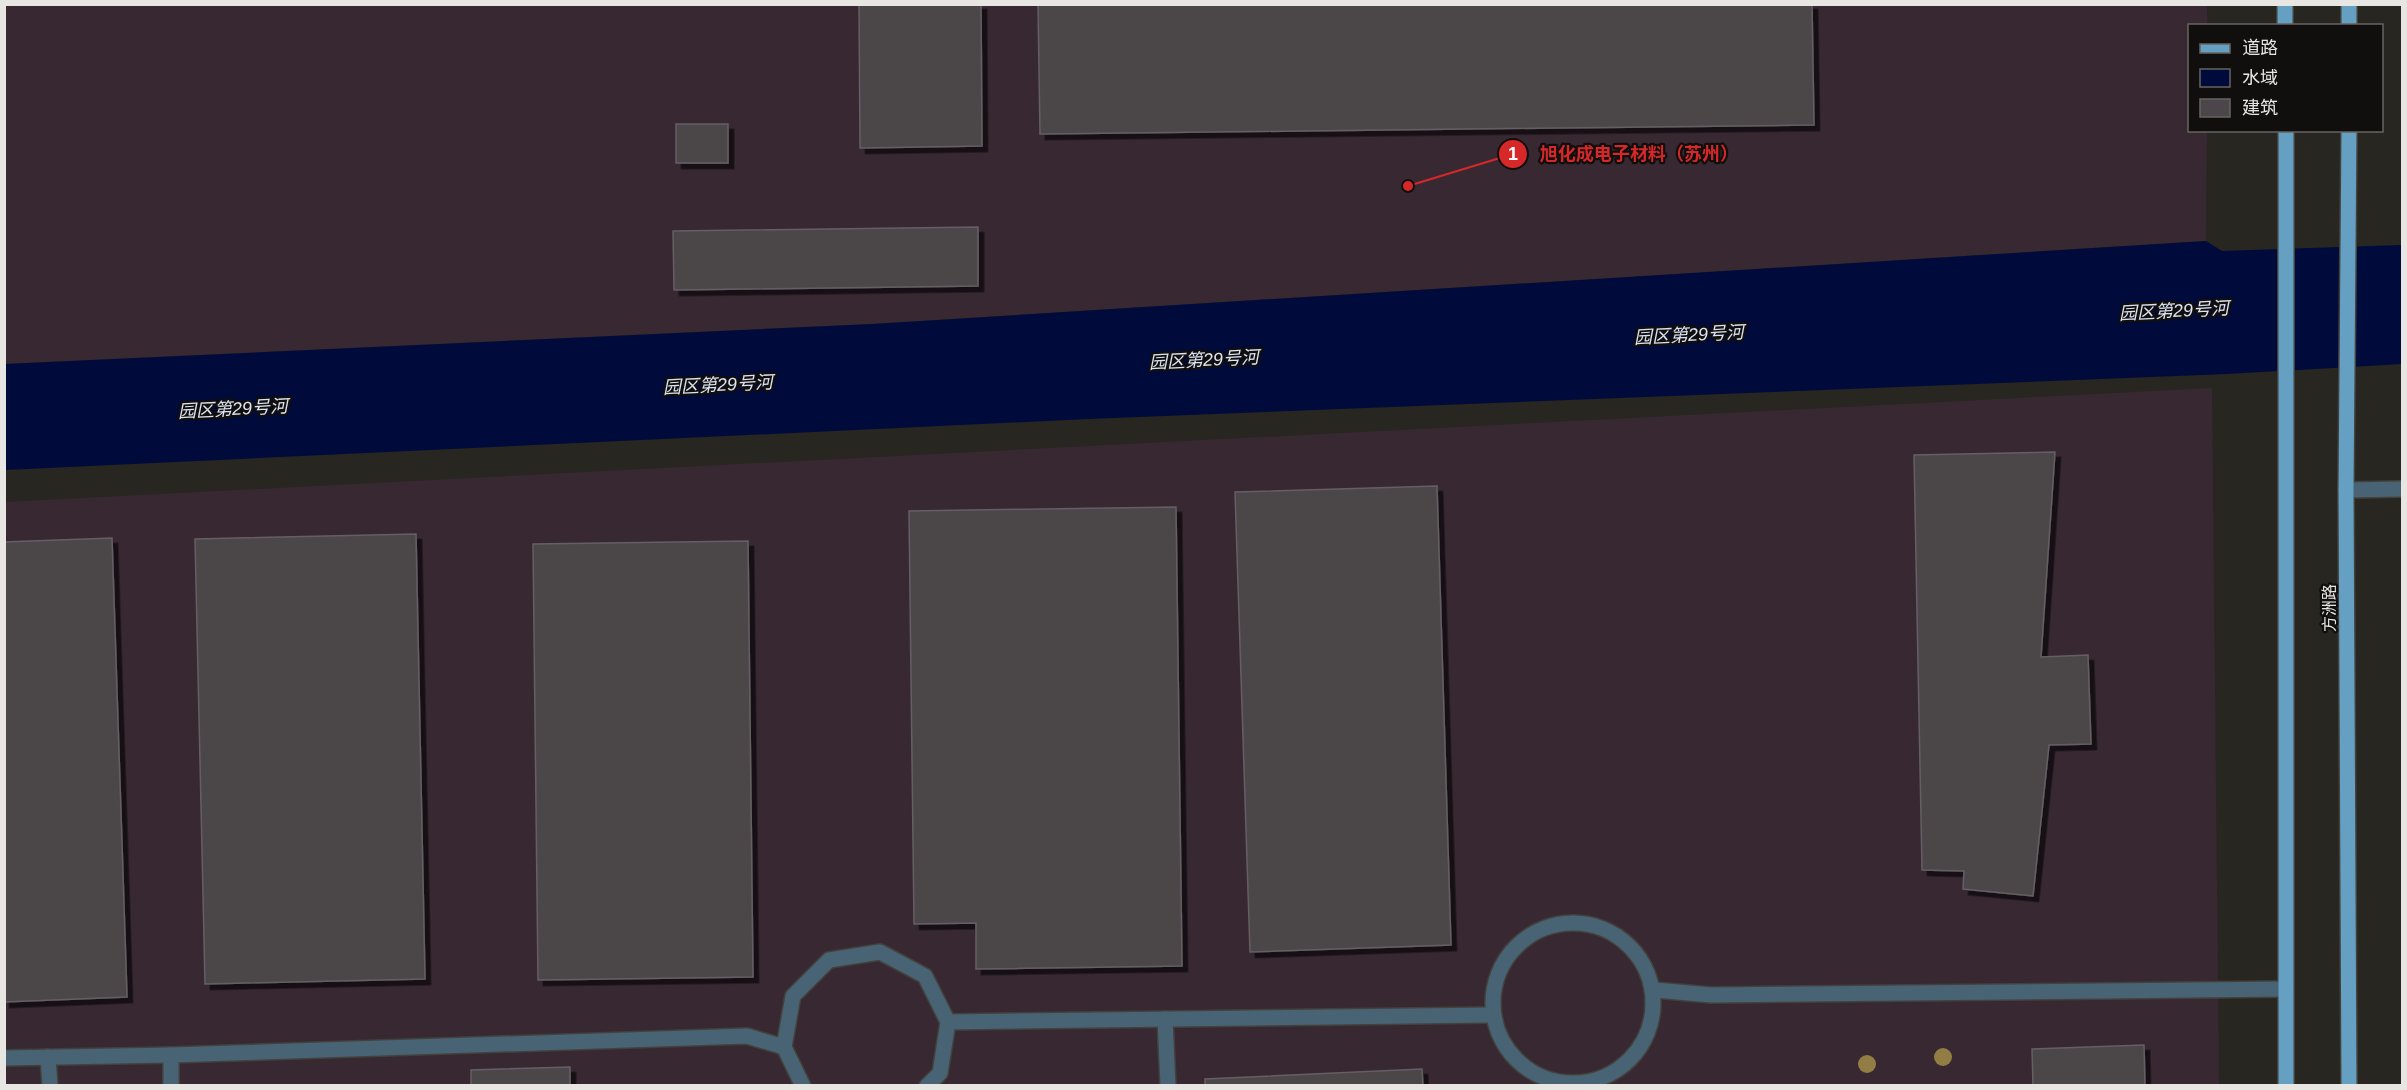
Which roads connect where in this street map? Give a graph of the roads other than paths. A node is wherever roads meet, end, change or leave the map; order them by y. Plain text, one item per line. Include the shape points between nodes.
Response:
1 (2285, 4) edge
2 (2349, 4) edge
3 (2286, 24) edge
4 (2349, 24) edge
5 (2286, 132) edge
6 (2349, 132) edge
7 (2403, 489) edge
8 (2346, 490) junction
9 (2286, 989) junction
10 (1655, 990) junction
11 (1491, 1015) junction
12 (1165, 1019) junction
13 (948, 1022) junction
14 (784, 1047) junction
15 (171, 1055) junction
16 (48, 1057) junction
17 (4, 1058) edge
18 (50, 1086) edge
19 (171, 1086) edge
20 (804, 1086) edge
21 (927, 1086) edge
22 (1168, 1086) edge
23 (2286, 1086) edge
24 (2349, 1086) edge

1 - 3 main road
2 - 4 main road
5 - 9 main road
6 - 8 main road, 方洲路
7 - 8 lane
8 - 24 main road, 方洲路
9 - 10 lane via 1711,995
9 - 23 main road
10 - 11 lane via 1647,1041 1610,1077 1560,1085 1514,1061
10 - 11 lane via 1632,944 1587,920 1536,928 1499,964
11 - 12 lane
12 - 13 lane
12 - 22 lane
13 - 14 lane via 925,976 880,952 839,958 829,960 793,996
13 - 21 lane via 940,1073
14 - 15 lane via 747,1036
14 - 20 lane
15 - 16 lane
15 - 19 lane
16 - 17 lane
16 - 18 lane

